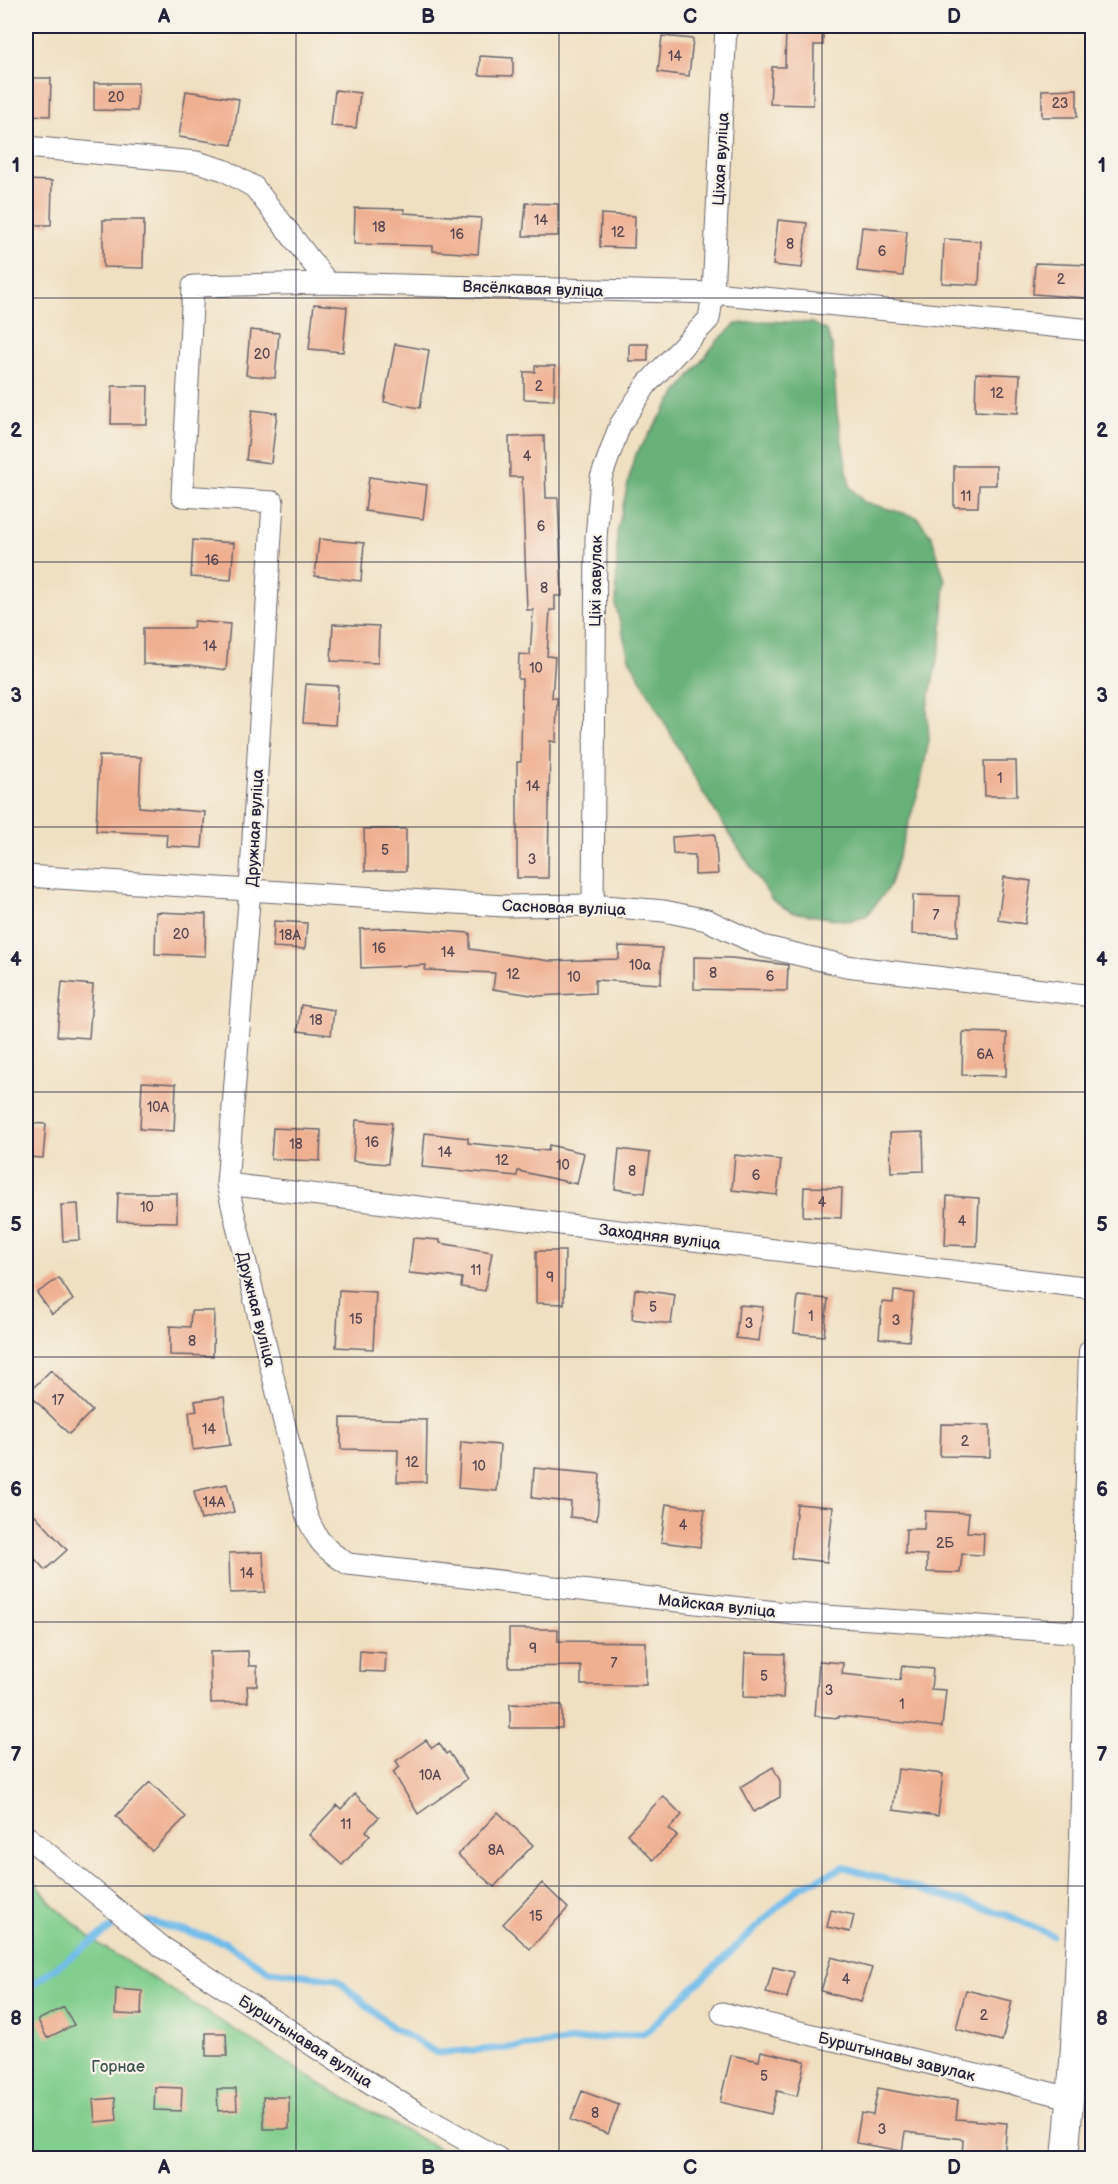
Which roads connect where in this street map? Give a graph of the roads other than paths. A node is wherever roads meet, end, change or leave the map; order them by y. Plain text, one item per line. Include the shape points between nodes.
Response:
1 (726, 26) edge
2 (26, 147) edge
3 (328, 283) junction
4 (714, 293) junction
5 (1092, 330) edge
6 (26, 876) edge
7 (250, 889) junction
8 (593, 905) junction
9 (1092, 996) edge
10 (227, 1184) junction
11 (1092, 1288) edge
12 (1092, 1352) edge
13 (348, 1564) joint
14 (1088, 1633) junction
15 (1090, 1676) edge
16 (26, 1836) edge
17 (1088, 1876) edge
18 (722, 2013) dead end
19 (1071, 2098) junction
20 (498, 2158) edge
21 (1065, 2158) edge

1 - 4 street, Ціхая вуліца
2 - 3 street via 197,162 224,170 254,187
3 - 4 street, Вясёлкавая вуліца
3 - 7 street, Дружная вуліца via 193,285 182,496 273,502
4 - 5 street, Вясёлкавая вуліца
4 - 8 street, Ціхі завулак via 709,318 647,384 620,425 601,478 595,560
6 - 7 street, Сасновая вуліца
7 - 8 street, Сасновая вуліца via 504,906
7 - 10 street, Дружная вуліца
8 - 9 street, Сасновая вуліца via 664,911 707,920 762,946 846,966
10 - 11 street, Заходняя вуліца
10 - 13 street, Дружная вуліца via 306,1514 316,1539
12 - 14 street
13 - 14 street, Майская вуліца via 794,1614
14 - 15 street
15 - 17 street
16 - 20 street, Бурштынавая вуліца via 162,1947 415,2112
17 - 19 street
18 - 19 street, Бурштынавы завулак
19 - 21 street

